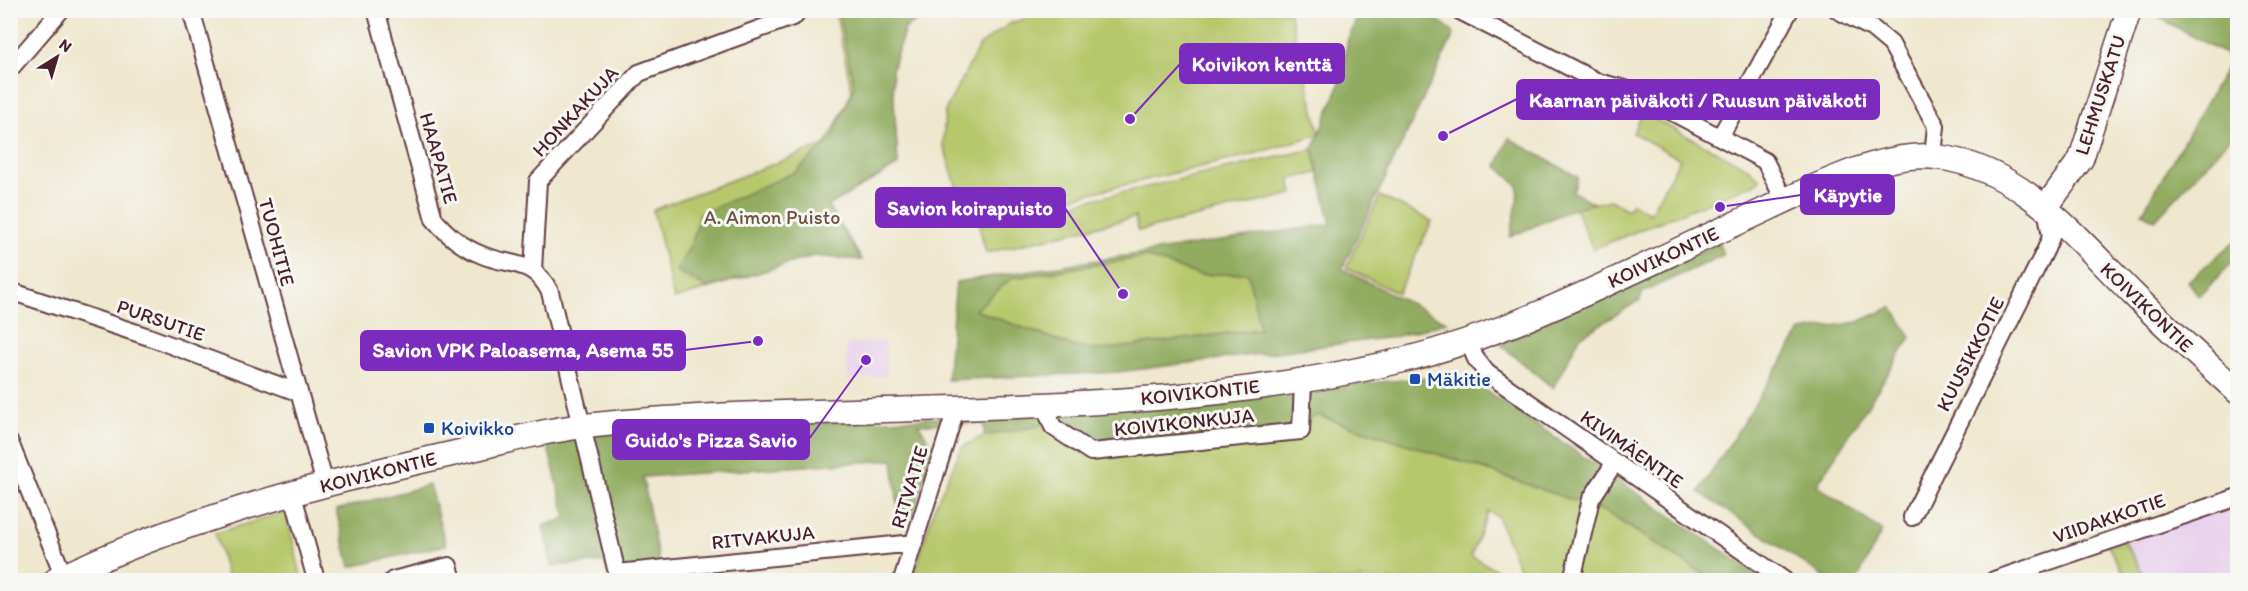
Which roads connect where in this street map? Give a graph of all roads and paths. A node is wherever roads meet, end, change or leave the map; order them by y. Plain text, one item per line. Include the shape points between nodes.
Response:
1 (61, 10) edge
2 (191, 10) edge
3 (376, 10) edge
4 (1458, 10) edge
5 (1790, 10) edge
6 (1837, 10) edge
7 (2129, 10) edge
8 (795, 16) dead end
9 (10, 69) edge
10 (1720, 137) junction
11 (1933, 156) junction
12 (1785, 202) junction
13 (2046, 207) junction
14 (533, 270) junction
15 (10, 291) edge
16 (1468, 341) junction
17 (1303, 382) junction
18 (297, 392) junction
19 (2238, 392) edge
20 (1044, 405) junction
21 (957, 406) junction
22 (581, 426) junction
23 (10, 443) edge
24 (1615, 462) junction
25 (325, 484) junction
26 (293, 495) junction
27 (2238, 497) edge
28 (1912, 517) dead end
29 (914, 543) junction
30 (60, 579) edge
31 (316, 580) edge
32 (393, 580) edge
33 (453, 580) edge
34 (902, 580) edge
35 (1572, 580) edge
36 (1784, 580) edge
37 (1994, 580) edge

1 - 9 street
2 - 18 street, TUOHITIE
3 - 14 street, HAAPATIE via 434,219 463,246
4 - 10 street via 1598,82 1632,91
5 - 10 street
6 - 11 street via 1874,29 1891,44 1936,126
7 - 13 main road, LEHMUSKATU via 2081,159
8 - 14 street, HONKAKUJA via 639,73 538,181
10 - 12 street via 1765,161
11 - 12 main road, KOIVIKONTIE via 1879,162
11 - 13 main road, KOIVIKONTIE via 1980,167
12 - 16 main road, KOIVIKONTIE
13 - 19 main road, KOIVIKONTIE via 2139,301
13 - 28 street, KUUSIKKOTIE via 2051,237 2046,249
14 - 22 street via 550,292
15 - 18 street, PURSUTIE
16 - 17 main road, KOIVIKONTIE
16 - 24 street, KIVIMÄENTIE via 1487,373
17 - 20 main road, KOIVIKONTIE
17 - 20 street, KOIVIKONKUJA via 1300,431 1090,452 1053,427
18 - 25 street, TUOHITIE
20 - 21 main road, KOIVIKONTIE
21 - 22 main road, KOIVIKONTIE
21 - 29 street, RITVATIE
22 - 25 main road, KOIVIKONTIE
22 - 29 street, RITVAKUJA via 617,573
23 - 30 street
24 - 35 street via 1591,499
24 - 36 street, KIVIMÄENTIE
25 - 26 main road, KOIVIKONTIE
26 - 30 main road, KOIVIKONTIE via 194,525
26 - 31 street
27 - 37 street, VIIDAKKOTIE
29 - 34 street, RITVATIE
32 - 33 street via 449,566

